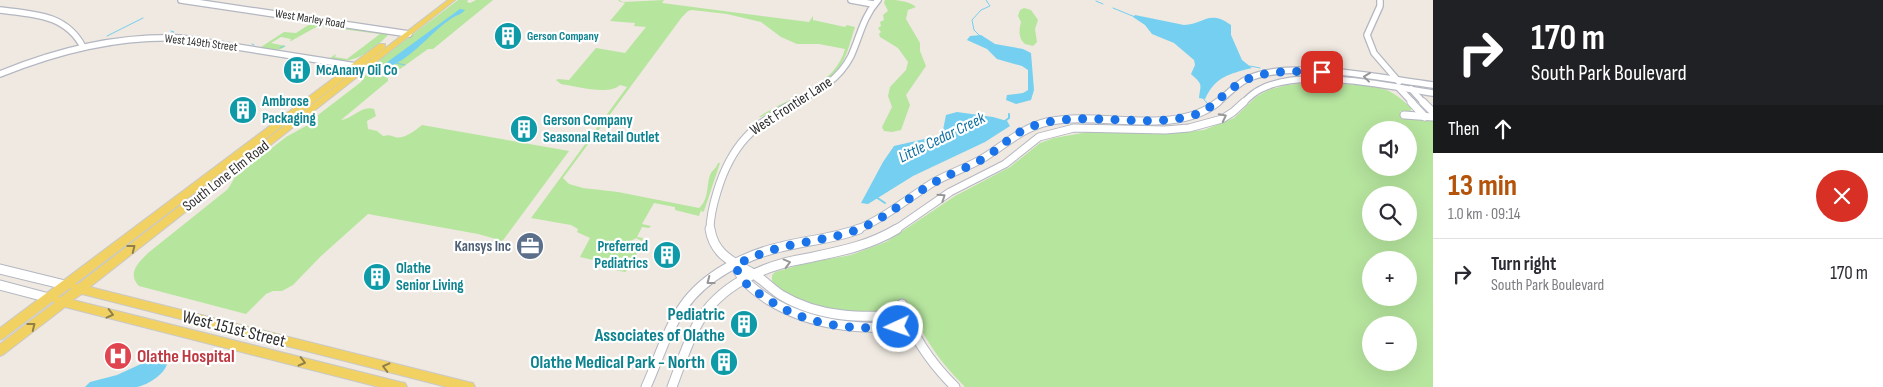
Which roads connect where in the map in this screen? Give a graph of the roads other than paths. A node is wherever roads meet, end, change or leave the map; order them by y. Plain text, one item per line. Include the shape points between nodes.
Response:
1 (181, 0) edge
2 (443, 0) edge
3 (452, 0) edge
4 (851, 0) edge
5 (1380, 0) edge
6 (875, 2) edge
7 (0, 10) edge
8 (404, 33) junction
9 (83, 47) junction
10 (356, 66) junction
11 (0, 74) edge
12 (1399, 85) junction
13 (1433, 85) edge
14 (1412, 90) junction
15 (1433, 92) edge
16 (1433, 112) edge
17 (1404, 115) dead end
18 (1425, 117) junction
19 (1433, 117) edge
20 (1180, 118) junction
21 (1043, 124) junction
22 (1194, 127) junction
23 (1055, 133) junction
24 (735, 265) junction
25 (0, 269) edge
26 (754, 273) junction
27 (742, 281) junction
28 (0, 285) edge
29 (65, 286) junction
30 (80, 289) junction
31 (49, 298) junction
32 (63, 302) junction
33 (902, 304) dead end
34 (905, 315) junction
35 (910, 326) junction
36 (0, 335) edge
37 (0, 351) edge
38 (411, 373) junction
39 (400, 387) edge
40 (468, 387) edge
41 (646, 387) edge
42 (672, 387) edge
43 (955, 387) edge

1 - 8 street, West Marley Road
2 - 8 main road, South Lone Elm Road
3 - 8 main road, South Lone Elm Road
4 - 6 street
5 - 12 street via 1367,35 1374,53
6 - 24 street, West Frontier Lane via 864,16 842,71 827,85 754,128 728,160 710,211 709,225 716,246
7 - 9 street via 65,23 77,32
8 - 10 main road, South Lone Elm Road
30 -> 8 main road, South Lone Elm Road
9 - 10 street, West 149th Street via 134,39 172,38
9 - 11 street, West 149th Street
10 - 29 main road, South Lone Elm Road
12 - 13 street
12 - 14 street
12 - 18 street
12 -> 20 street via 1312,72 1264,74 1236,85 1210,108
22 -> 12 street via 1230,114 1255,91 1275,83 1328,80
14 - 15 street
14 - 16 street
17 - 18 street
18 - 19 street
20 - 21 street via 1147,121 1080,118
20 - 22 street
21 - 23 street
21 - 24 street via 1013,136 986,156 935,182 881,218 845,234 778,248
22 - 23 street via 1166,130 1083,128
26 -> 23 street via 876,241 956,188 1005,163 1033,141
24 - 26 street
24 - 27 street
24 -> 41 street via 705,285 682,310
25 - 29 street, West 151st Street
26 - 27 street
26 - 34 street via 780,295 814,311 860,317
27 - 35 street via 775,304 813,321 854,328
27 - 42 street via 725,292 704,314
28 - 31 street, West 151st Street
29 - 30 main road, West 151st Street
29 - 31 main road, South Lone Elm Road
30 - 32 main road, South Lone Elm Road
38 -> 30 main road, West 151st Street
31 - 32 main road, West 151st Street
31 - 36 main road, South Lone Elm Road
37 -> 32 main road, South Lone Elm Road
32 -> 39 main road, West 151st Street
33 - 34 street
34 - 35 street
35 - 43 street via 930,360
38 - 39 main road
38 - 40 main road, West 151st Street

